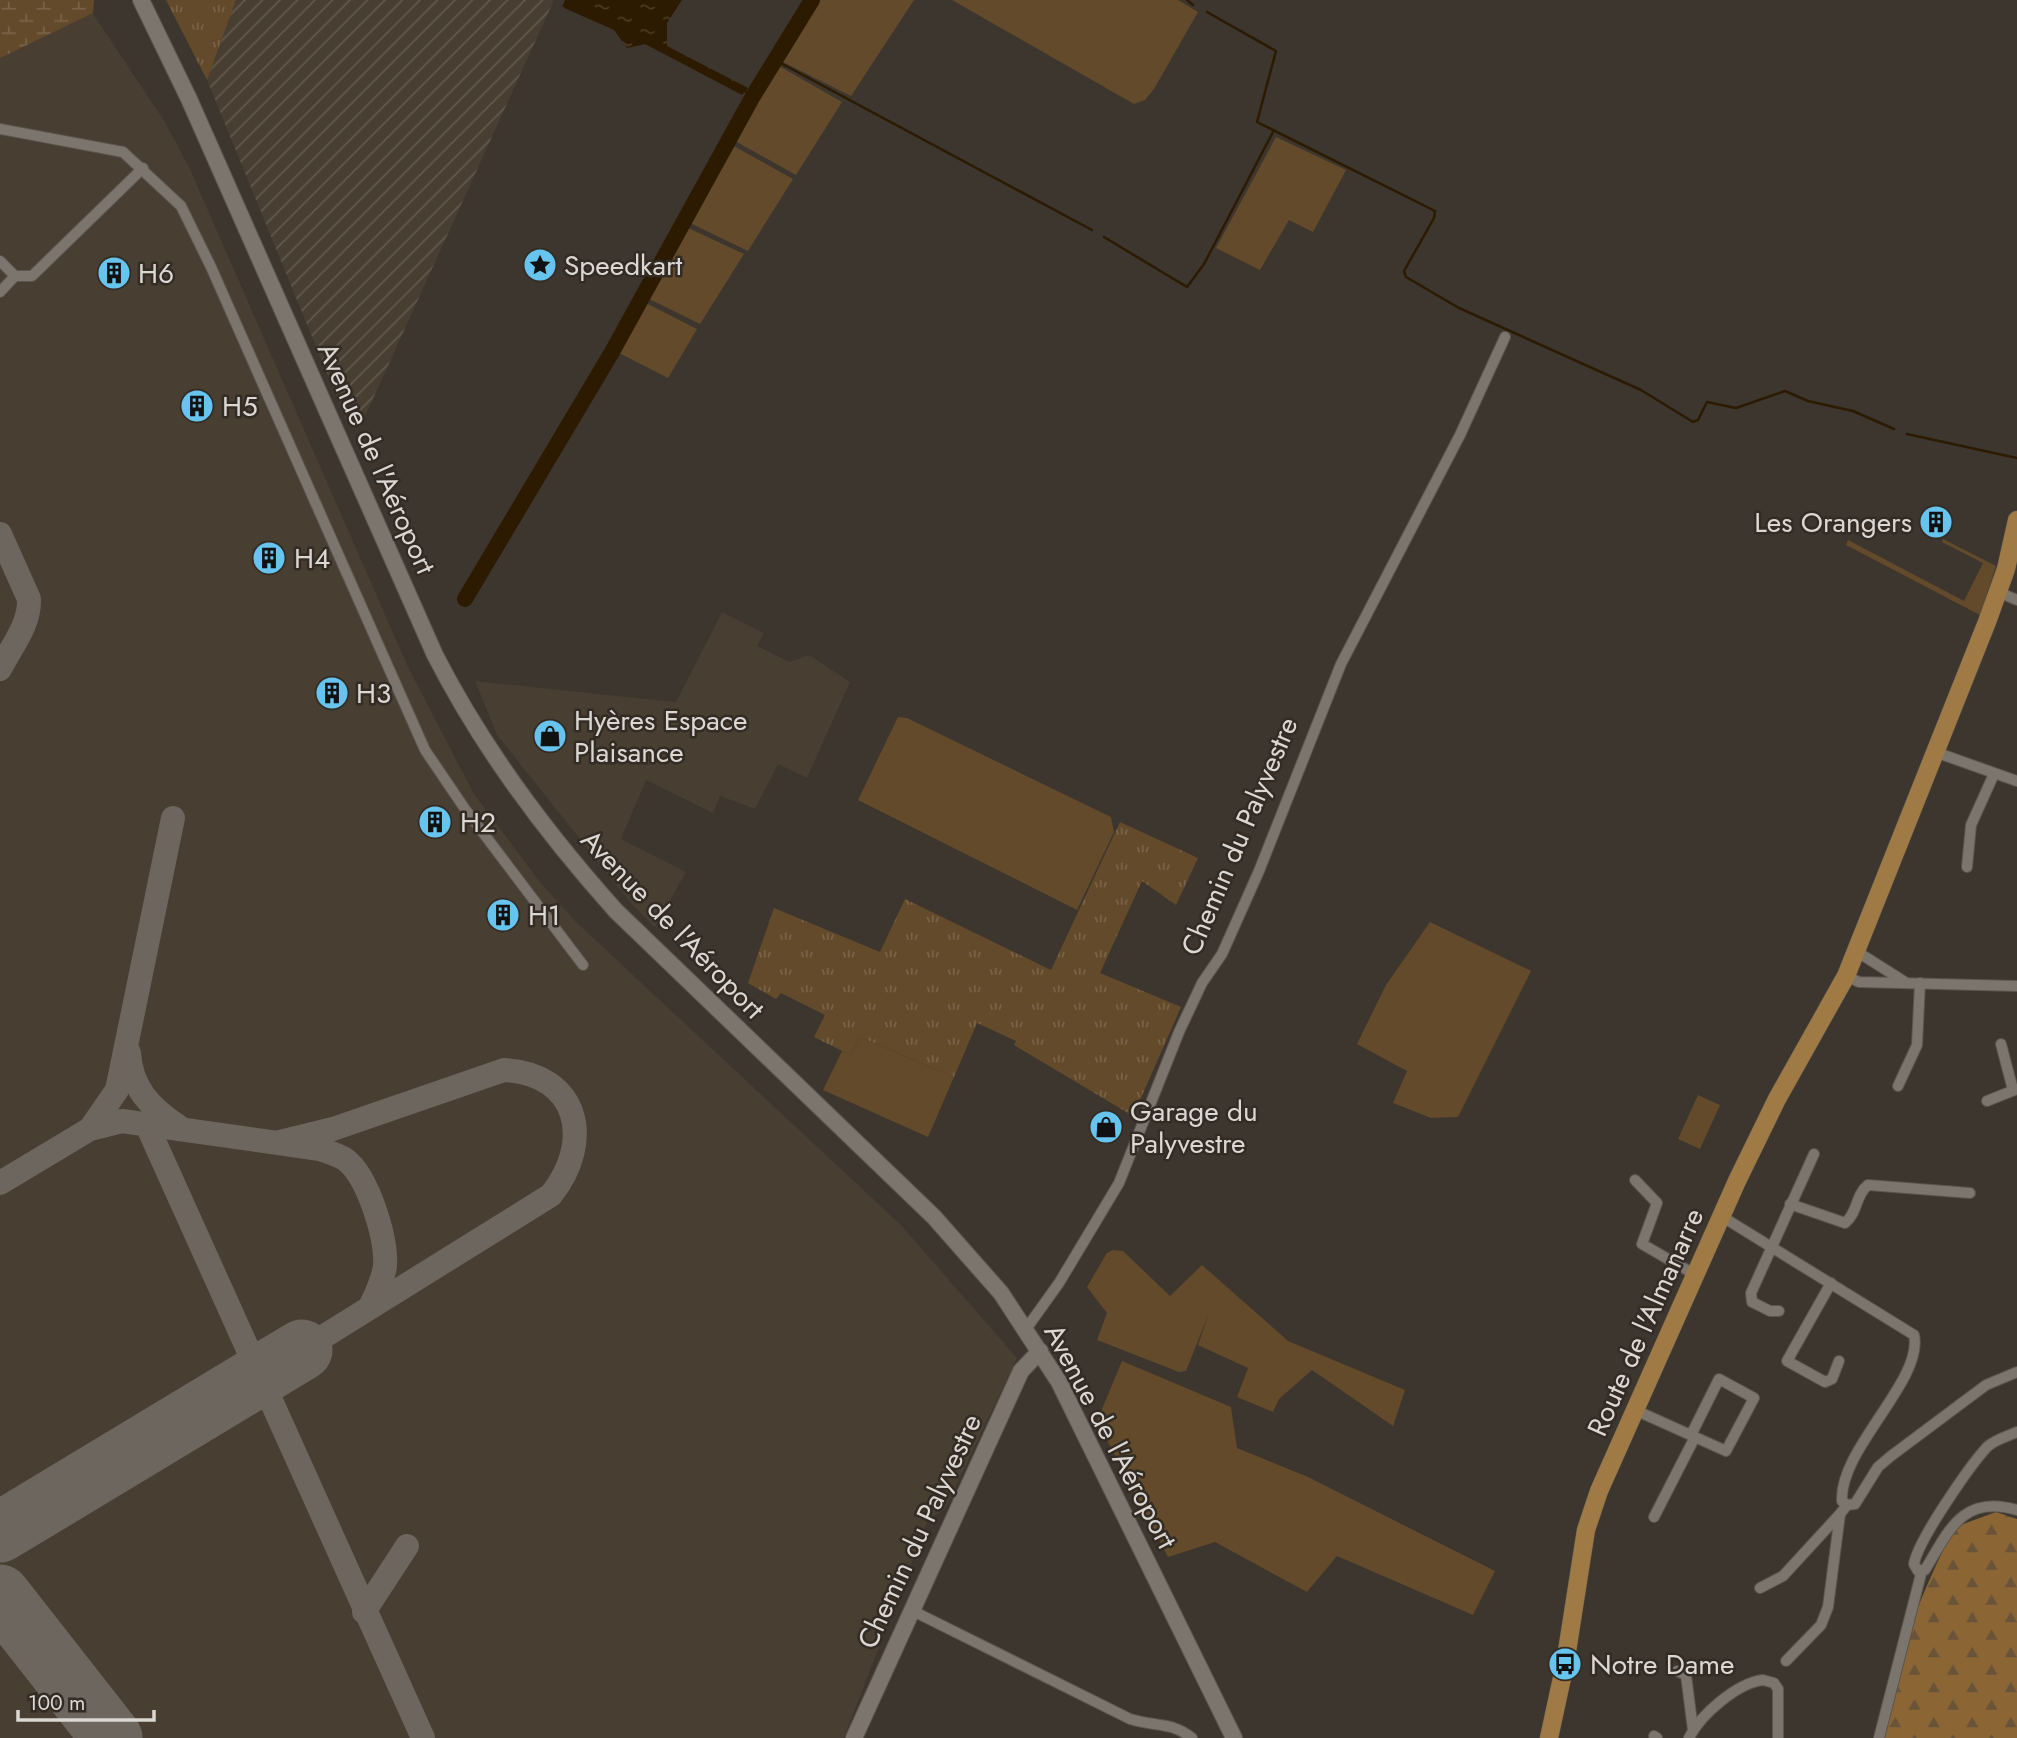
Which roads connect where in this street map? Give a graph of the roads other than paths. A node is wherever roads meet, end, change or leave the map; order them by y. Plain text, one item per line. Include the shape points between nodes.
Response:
1 (141, 0) edge
2 (0, 129) edge
3 (143, 167) junction
4 (0, 261) edge
5 (15, 276) junction
6 (0, 292) edge
7 (1506, 337) dead end
8 (2017, 520) edge
9 (1998, 592) junction
10 (2017, 600) edge
11 (1935, 752) junction
12 (1994, 774) junction
13 (2017, 781) edge
14 (1967, 867) dead end
15 (1857, 951) junction
16 (583, 965) dead end
17 (1846, 976) junction
18 (1905, 982) junction
19 (1920, 983) junction
20 (2017, 986) edge
21 (2001, 1044) dead end
22 (1898, 1086) dead end
23 (2015, 1090) edge
24 (1987, 1101) dead end
25 (1814, 1154) dead end
26 (1634, 1180) dead end
27 (1970, 1193) dead end
28 (1790, 1204) junction
29 (1721, 1216) junction
30 (1771, 1245) junction
31 (1695, 1275) junction
32 (1831, 1283) junction
33 (1780, 1311) dead end
34 (1026, 1329) junction
35 (1040, 1351) junction
36 (1839, 1361) dead end
37 (2017, 1372) edge
38 (1635, 1410) junction
39 (2017, 1432) edge
40 (1693, 1436) junction
41 (1844, 1510) junction
42 (2017, 1510) edge
43 (1654, 1517) dead end
44 (1922, 1570) junction
45 (1760, 1588) dead end
46 (911, 1610) junction
47 (1786, 1661) dead end
48 (1677, 1671) dead end
49 (1691, 1734) edge
50 (854, 1738) edge
51 (1192, 1738) edge
52 (1234, 1738) edge
53 (1549, 1738) edge
54 (1778, 1738) edge
55 (1879, 1738) edge

1 - 34 main road, Avenue de l'Aéroport via 435,655 482,739 575,865 616,911 934,1217
2 - 3 street via 115,149
3 - 5 street via 37,272 27,278
3 - 16 street via 181,206 192,225 425,750
4 - 5 street
5 - 6 street
7 - 34 street, Chemin du Palyvestre via 1341,664 1259,871 1222,954 1202,983 1179,1032 1119,1183
8 - 9 main road, Route de l'Almanarre
9 - 10 street
9 - 11 main road, Route de l'Almanarre
11 - 12 street
11 - 15 main road, Route de l'Almanarre
12 - 13 street
12 - 14 street via 1971,825
15 - 17 main road, Route de l'Almanarre
15 - 18 street
17 - 18 street via 1859,982
17 - 29 main road, Route de l'Almanarre via 1777,1099
18 - 19 street
19 - 20 street
19 - 22 street via 1917,1045
21 - 23 street
23 - 24 street
25 - 28 street
26 - 31 street via 1657,1203 1642,1244
27 - 28 street via 1868,1185 1845,1223
28 - 30 street
29 - 30 street
29 - 31 main road, Route de l'Almanarre
30 - 32 street
30 - 33 street via 1751,1293 1752,1302
31 - 38 main road, Route de l'Almanarre
32 - 36 street via 1787,1361 1825,1382 1832,1378
32 - 41 street via 1914,1335 1917,1346 1857,1454 1841,1492
34 - 35 main road, Avenue de l'Aéroport
35 - 46 main road, Chemin du Palyvestre via 1021,1371
35 - 52 main road, Avenue de l'Aéroport
37 - 41 street via 1986,1385 1891,1456 1878,1467 1855,1504
38 - 40 street
38 - 53 main road, Route de l'Almanarre via 1586,1530
39 - 44 street via 1989,1444 1936,1520 1915,1556 1914,1564
40 - 40 street via 1726,1451 1754,1398 1720,1379
40 - 43 street
41 - 45 street via 1783,1576
41 - 47 street via 1828,1607 1821,1625
42 - 44 street via 1996,1504 1973,1509 1951,1527
44 - 55 street
46 - 50 main road, Chemin du Palyvestre
46 - 51 street via 1130,1719 1170,1724
48 - 49 street via 1686,1675
49 - 54 street via 1728,1696 1752,1682 1768,1680 1778,1689

